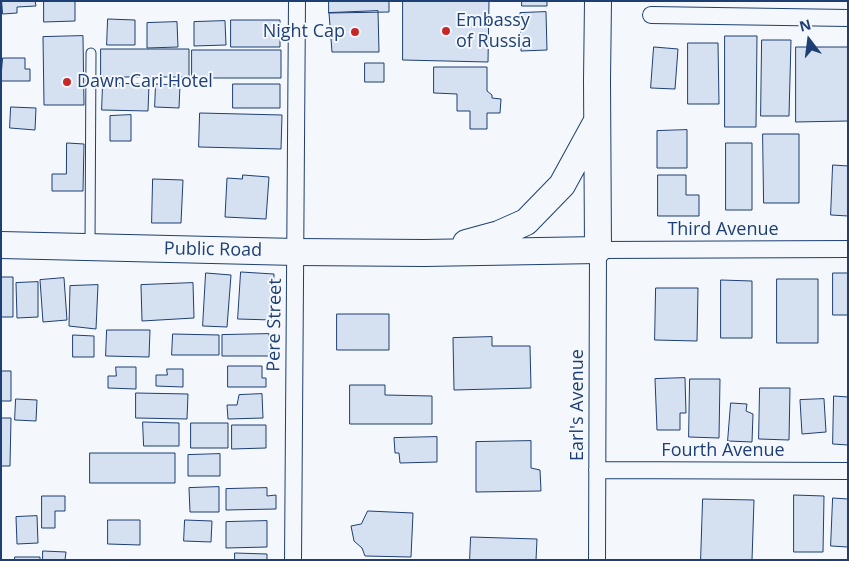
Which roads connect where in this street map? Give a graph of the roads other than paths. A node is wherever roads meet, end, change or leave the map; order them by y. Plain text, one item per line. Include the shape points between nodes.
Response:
1 (296, 1) edge
2 (598, 1) edge
3 (763, 9) edge
4 (651, 15) dead end
5 (848, 18) edge
6 (91, 53) dead end
7 (598, 119) junction
8 (1, 245) edge
9 (90, 248) junction
10 (848, 249) edge
11 (598, 250) junction
12 (296, 252) junction
13 (424, 253) junction
14 (598, 470) junction
15 (848, 471) edge
16 (293, 560) edge
17 (597, 560) edge

1 - 12 street, Pere Street
2 - 7 main road
3 - 4 street
3 - 5 street
6 - 9 lane
7 - 11 main road
7 - 13 main road via 562,185 526,222 500,234
8 - 9 main road, Public Road
9 - 12 main road, Public Road
10 - 11 street, Third Avenue
11 - 13 main road
11 - 14 street, Earl's Avenue
12 - 13 main road, Public Road
12 - 16 street, Pere Street
14 - 15 street, Fourth Avenue
14 - 17 street, Earl's Avenue

